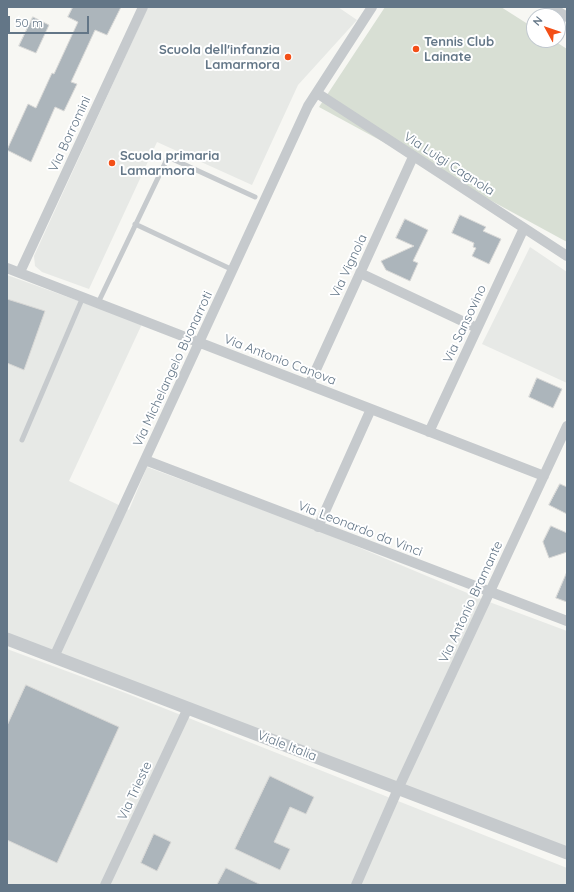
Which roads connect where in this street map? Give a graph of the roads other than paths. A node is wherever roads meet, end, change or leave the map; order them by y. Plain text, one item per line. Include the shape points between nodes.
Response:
1 (143, 7) edge
2 (372, 7) edge
3 (551, 7) edge
4 (567, 17) edge
5 (316, 93) junction
6 (413, 157) junction
7 (255, 197) dead end
8 (136, 224) junction
9 (524, 228) junction
10 (567, 256) edge
11 (7, 268) edge
12 (233, 270) junction
13 (20, 272) junction
14 (360, 273) junction
15 (83, 297) junction
16 (98, 303) junction
17 (477, 328) junction
18 (200, 342) junction
19 (309, 385) junction
20 (371, 409) junction
21 (567, 426) edge
22 (429, 432) junction
23 (22, 440) dead end
24 (145, 460) junction
25 (544, 476) junction
26 (318, 527) junction
27 (490, 591) junction
28 (567, 621) edge
29 (7, 639) edge
30 (54, 657) junction
31 (188, 708) junction
32 (398, 789) junction
33 (567, 853) edge
34 (105, 885) edge
35 (356, 885) edge

1 - 13 street, Via Borromini
2 - 5 street, Via Michelangelo Buonarroti
3 - 4 street
5 - 6 street, Via Luigi Cagnola
5 - 12 street, Via Michelangelo Buonarroti
6 - 9 street, Via Luigi Cagnola
6 - 14 street, Via Vignola
7 - 8 lane via 168,157
8 - 12 lane
8 - 16 lane
9 - 10 street, Via Luigi Cagnola
9 - 17 street, Via Sansovino
11 - 13 street, Via Antonio Canova
12 - 18 street, Via Michelangelo Buonarroti
13 - 15 street, Via Antonio Canova
14 - 17 street
14 - 19 street, Via Vignola
15 - 16 street, Via Antonio Canova
15 - 23 lane
16 - 18 street, Via Antonio Canova
17 - 22 street, Via Sansovino
18 - 19 street, Via Antonio Canova
18 - 24 street, Via Michelangelo Buonarroti
19 - 20 street, Via Antonio Canova
20 - 22 street, Via Antonio Canova
20 - 26 street
21 - 25 street, Via Antonio Bramante
22 - 25 street, Via Antonio Canova
24 - 26 street, Via Leonardo da Vinci
24 - 30 street, Via Michelangelo Buonarroti
25 - 27 street, Via Antonio Bramante
26 - 27 street, Via Leonardo da Vinci
27 - 28 street, Via Leonardo da Vinci
27 - 32 street, Via Antonio Bramante
29 - 30 street, Viale Italia
30 - 31 street, Viale Italia
31 - 32 street, Viale Italia
31 - 34 street, Via Trieste
32 - 33 street, Viale Italia
32 - 35 street, Via Antonio Bramante

